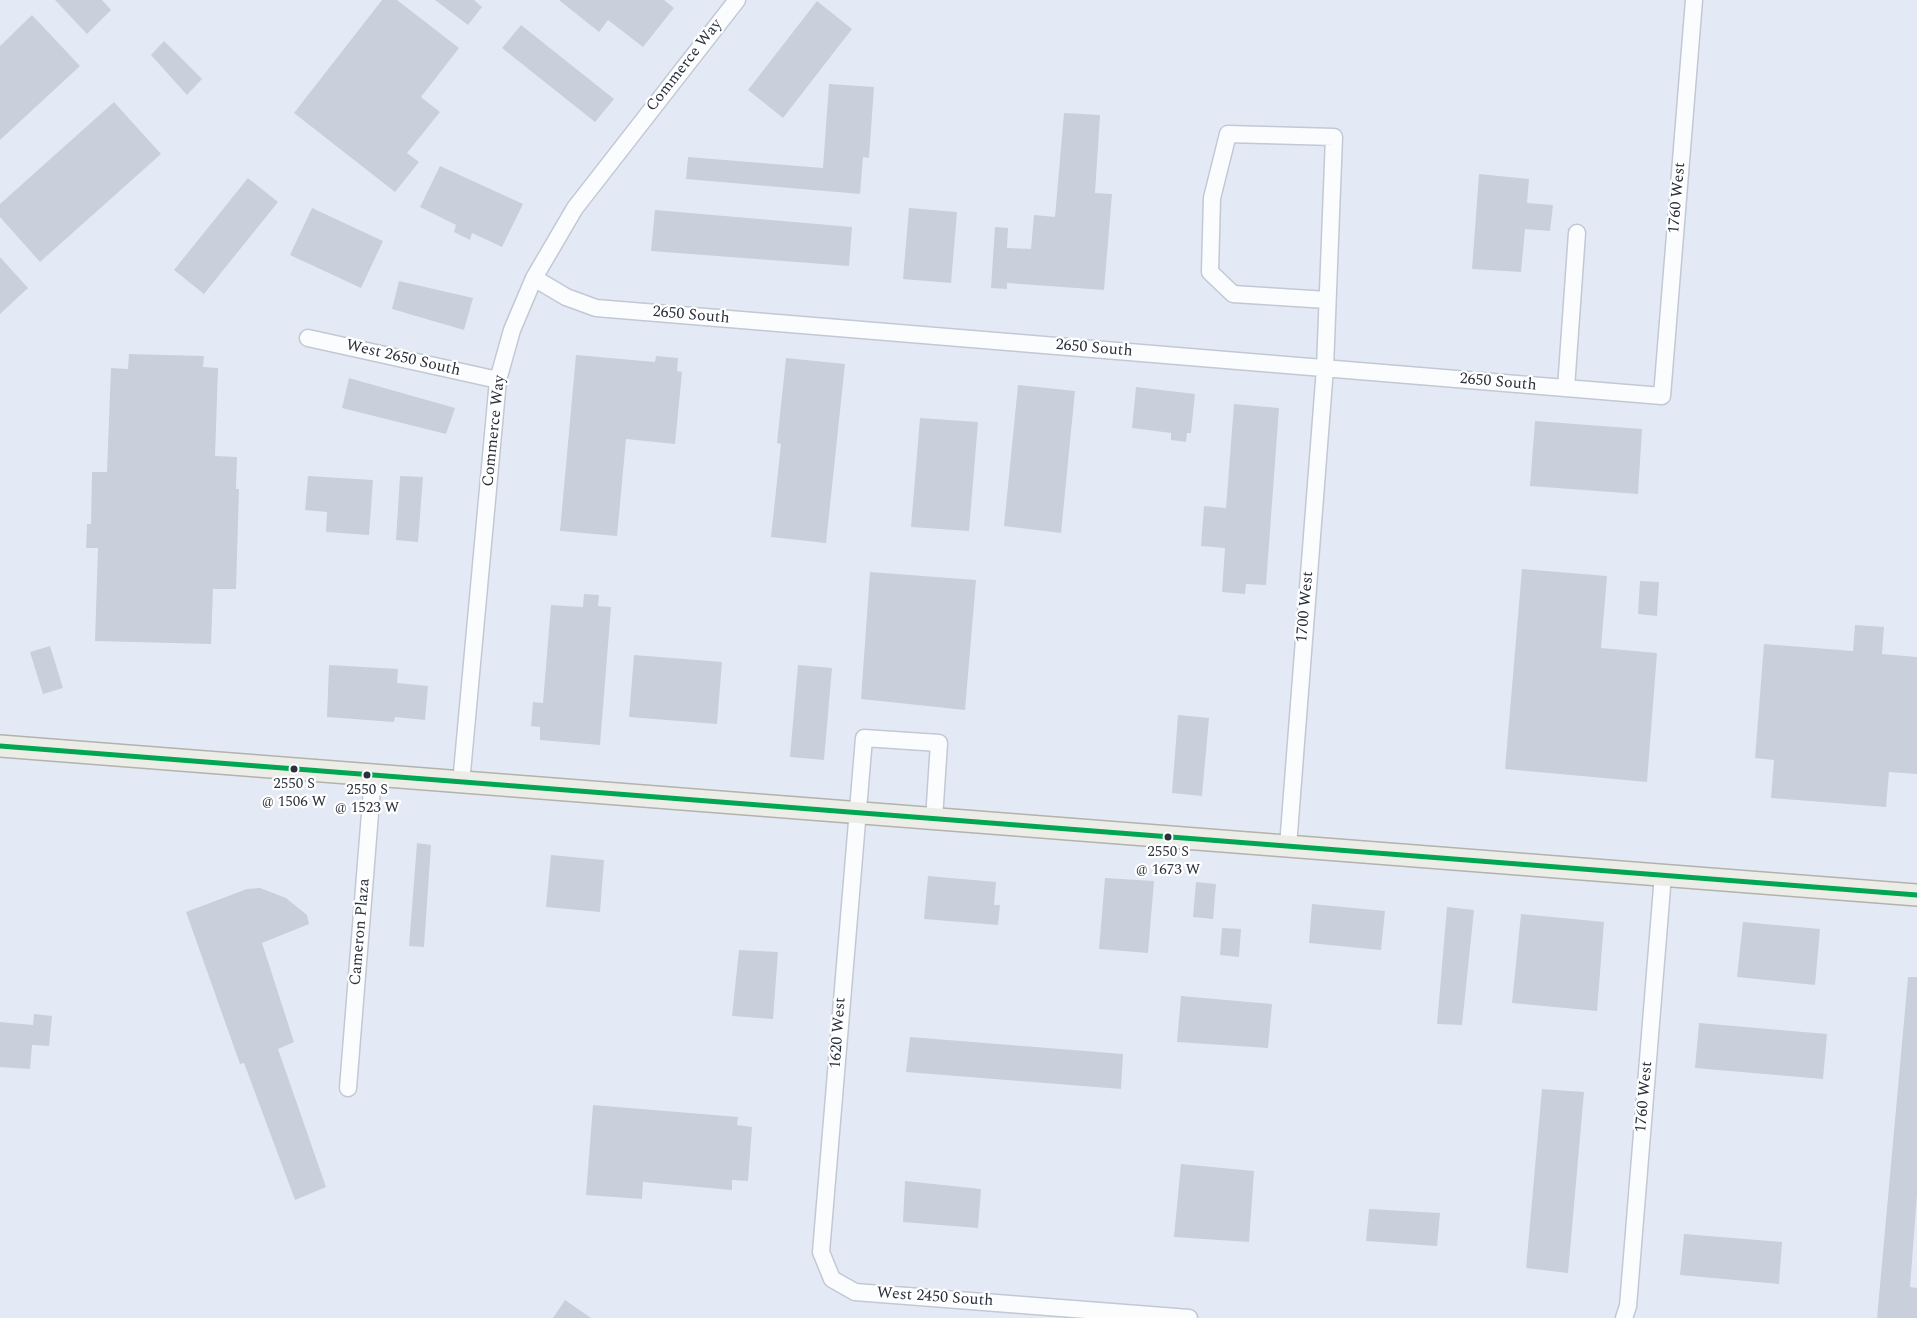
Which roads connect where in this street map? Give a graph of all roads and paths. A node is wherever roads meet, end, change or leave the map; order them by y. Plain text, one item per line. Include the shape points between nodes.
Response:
1 (737, 0) edge
2 (1694, 0) edge
3 (1576, 233) dead end
4 (534, 278) junction
5 (1327, 300) junction
6 (308, 338) dead end
7 (1325, 368) junction
8 (498, 380) junction
9 (1566, 388) junction
10 (1662, 396) joint
11 (0, 746) edge
12 (373, 776) junction
13 (461, 783) junction
14 (856, 813) junction
15 (934, 819) junction
16 (1288, 846) junction
17 (1663, 876) junction
18 (1917, 895) edge
19 (348, 1088) dead end
20 (821, 1252) joint
21 (1189, 1318) edge
22 (1624, 1318) edge

1 - 4 street, Commerce Way via 575,208
2 - 10 street, 1760 West
3 - 9 street
4 - 7 street, 2650 South via 566,297 596,308
4 - 8 street, Commerce Way via 512,330
5 - 5 street, 1700 West via 1334,137 1228,134 1212,198 1210,272 1233,294
5 - 7 street, 1700 West
6 - 8 street, West 2650 South
7 - 9 street, 2650 South
7 - 16 street, 1700 West
8 - 13 street, Commerce Way
9 - 10 street, 2650 South
11 - 12 main road
12 - 13 main road
12 - 19 street, Cameron Plaza
13 - 14 main road
14 - 15 main road
14 - 15 street, 1620 West via 864,738 939,743
14 - 20 street, 1620 West
15 - 16 main road
16 - 17 main road
17 - 18 main road
17 - 22 street, 1760 West via 1628,1306
20 - 21 street, West 2450 South via 832,1279 854,1292

